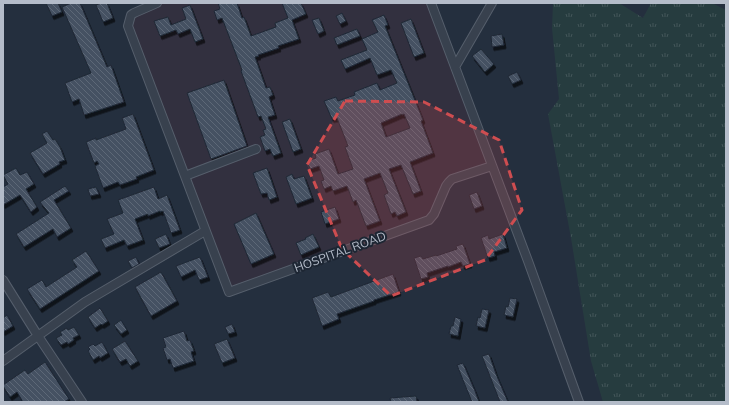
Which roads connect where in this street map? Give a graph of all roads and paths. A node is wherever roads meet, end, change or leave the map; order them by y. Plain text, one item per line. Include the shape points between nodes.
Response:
1 (157, 3) edge
2 (431, 3) edge
3 (492, 3) edge
4 (455, 67) junction
5 (256, 149) dead end
6 (492, 166) junction
7 (185, 176) junction
8 (205, 231) junction
9 (3, 280) edge
10 (38, 336) junction
11 (3, 361) edge
12 (82, 402) edge
13 (579, 402) edge

1 - 7 street via 131,15 128,26
2 - 4 street
3 - 4 street
4 - 6 street
5 - 7 street
6 - 8 street, HOSPITAL ROAD via 452,179 429,220 228,292
6 - 13 street
7 - 8 street
8 - 10 street via 85,302
9 - 10 street
10 - 11 street
10 - 12 street

